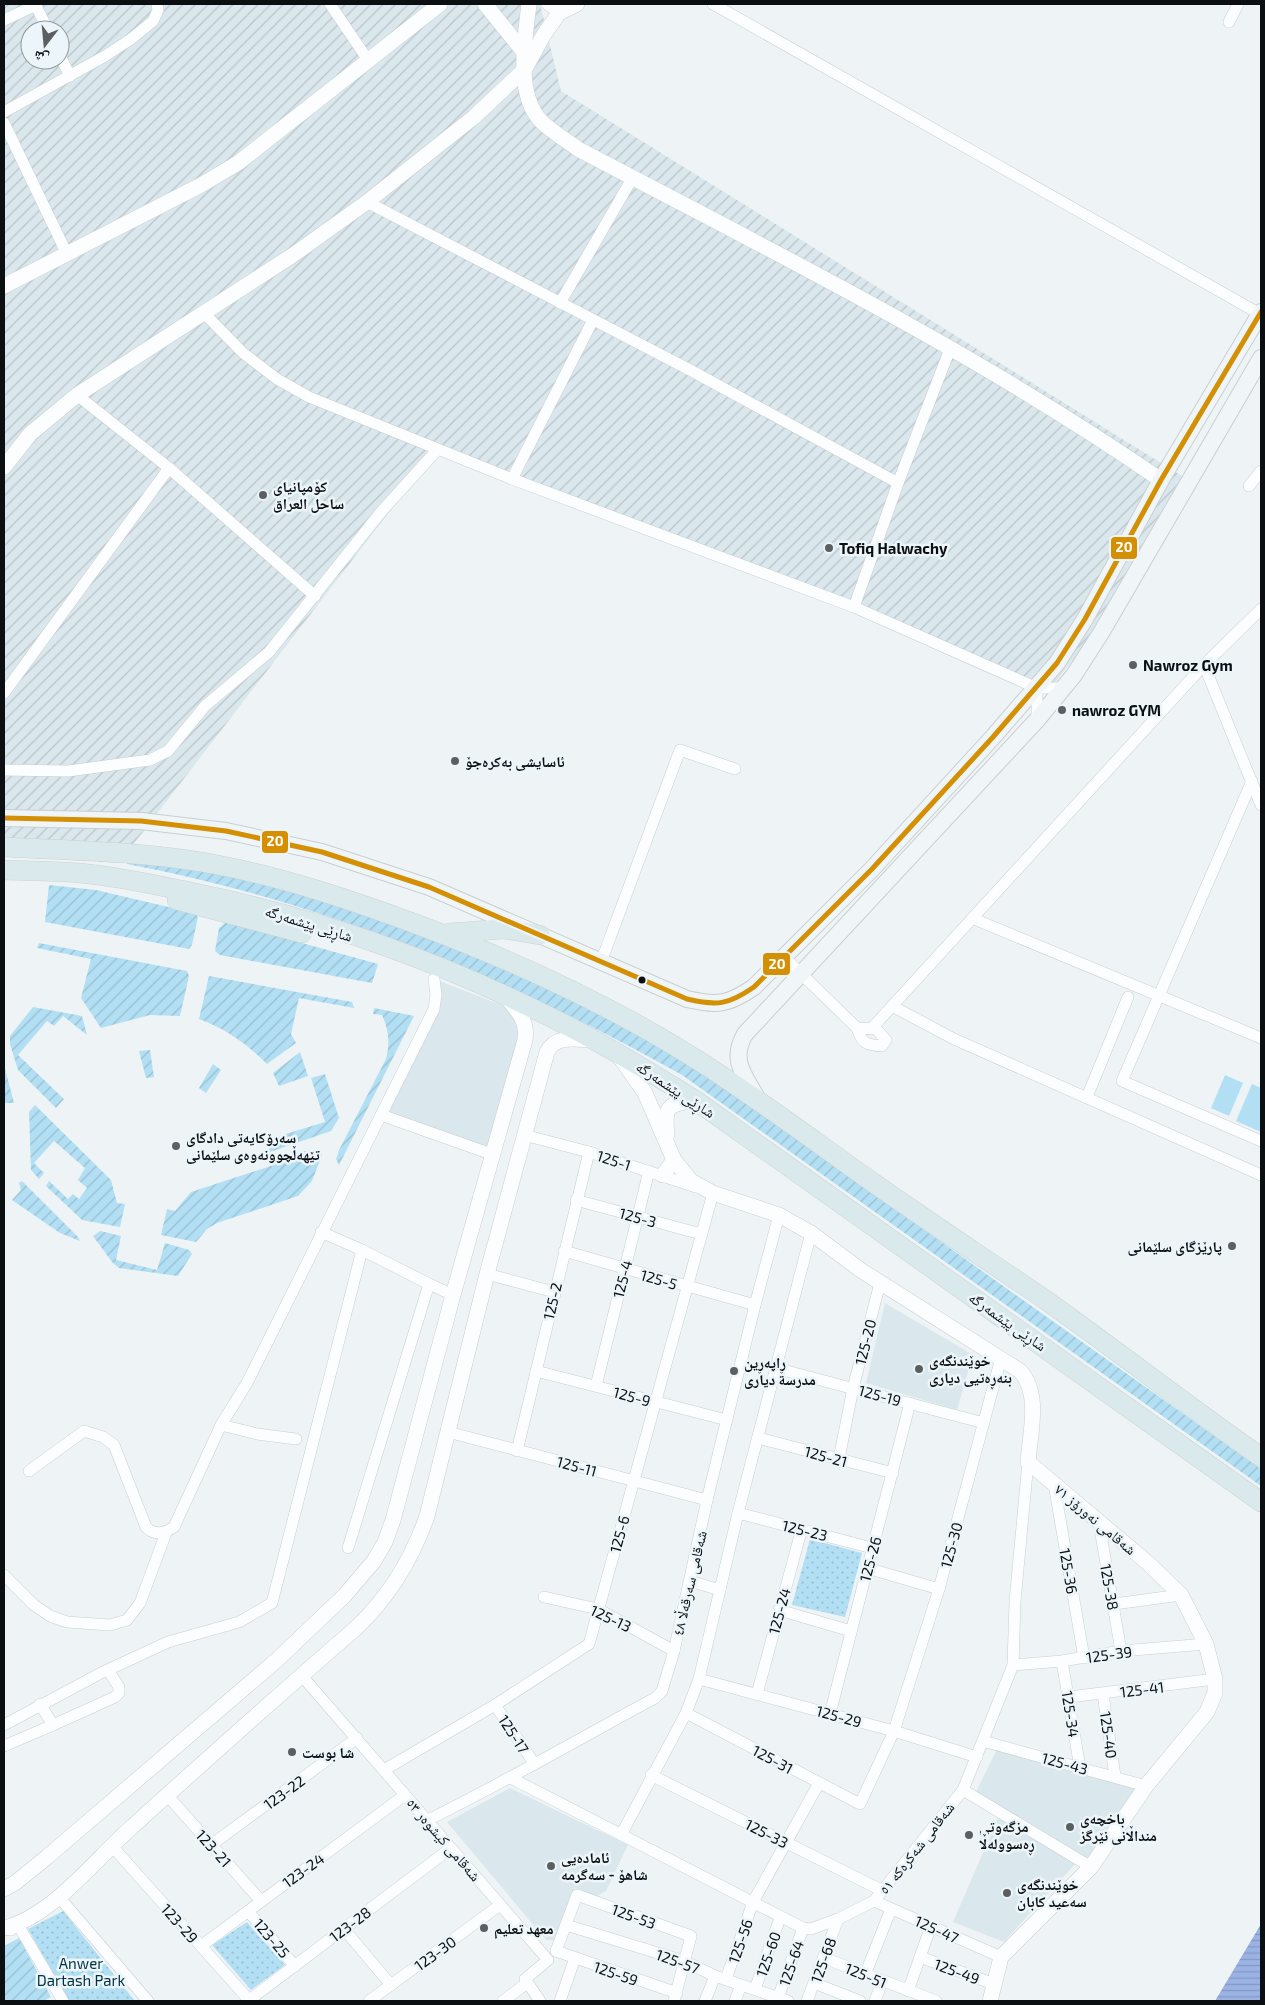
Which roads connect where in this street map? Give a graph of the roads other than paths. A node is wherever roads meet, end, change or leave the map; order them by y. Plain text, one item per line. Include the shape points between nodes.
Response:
1 (36, 4) edge
2 (157, 4) edge
3 (330, 4) edge
4 (426, 4) edge
5 (440, 4) edge
6 (485, 4) edge
7 (529, 4) edge
8 (547, 4) edge
9 (577, 4) edge
10 (713, 4) edge
11 (1238, 4) edge
12 (559, 13) junction
13 (4, 20) edge
14 (43, 20) edge
15 (1229, 22) dead end
16 (523, 51) junction
17 (366, 56) junction
18 (524, 69) junction
19 (67, 70) edge
20 (70, 76) junction
21 (4, 112) edge
22 (4, 123) edge
23 (633, 177) junction
24 (367, 202) junction
25 (65, 250) junction
26 (4, 279) edge
27 (4, 286) edge
28 (560, 303) junction
29 (204, 312) junction
30 (1261, 313) edge
31 (593, 320) junction
32 (950, 349) junction
33 (1261, 358) edge
34 (77, 395) junction
35 (437, 450) junction
36 (4, 467) edge
37 (169, 468) junction
38 (1261, 471) edge
39 (512, 479) junction
40 (1162, 480) junction
41 (898, 483) junction
42 (1249, 486) dead end
43 (315, 596) junction
44 (854, 607) junction
45 (1261, 609) edge
46 (1057, 663) junction
47 (1204, 665) junction
48 (1074, 675) junction
49 (1037, 688) junction
50 (1064, 688) junction
51 (4, 693) edge
52 (1014, 714) junction
53 (1033, 725) junction
54 (735, 769) dead end
55 (4, 770) edge
56 (1252, 781) junction
57 (1244, 800) junction
58 (1261, 806) edge
59 (4, 818) edge
60 (4, 836) edge
61 (4, 847) edge
62 (131, 854) junction
63 (4, 870) edge
64 (122, 878) junction
65 (974, 919) junction
66 (434, 931) junction
67 (540, 935) junction
68 (784, 957) junction
69 (601, 962) junction
70 (802, 975) junction
71 (434, 979) junction
72 (1158, 995) junction
73 (505, 996) junction
74 (1128, 997) dead end
75 (892, 1006) junction
76 (519, 1012) junction
77 (566, 1025) junction
78 (857, 1028) junction
79 (872, 1028) junction
80 (1261, 1038) edge
81 (595, 1040) junction
82 (615, 1051) junction
83 (1087, 1097) junction
84 (695, 1100) junction
85 (758, 1100) junction
86 (508, 1104) junction
87 (530, 1112) junction
88 (380, 1115) junction
89 (524, 1135) junction
90 (1261, 1142) edge
91 (589, 1152) junction
92 (671, 1153) junction
93 (494, 1155) junction
94 (656, 1173) junction
95 (1261, 1175) edge
96 (708, 1191) junction
97 (576, 1200) junction
98 (780, 1215) junction
99 (638, 1217) junction
100 (321, 1232) junction
101 (812, 1233) junction
102 (701, 1234) junction
103 (362, 1250) junction
104 (564, 1251) junction
105 (625, 1269) junction
106 (486, 1274) junction
107 (880, 1283) junction
108 (429, 1284) junction
109 (687, 1287) junction
110 (554, 1292) junction
111 (453, 1295) junction
112 (755, 1305) junction
113 (1001, 1358) junction
114 (775, 1368) junction
115 (536, 1371) junction
116 (596, 1386) junction
117 (853, 1388) junction
118 (655, 1402) junction
119 (910, 1403) junction
120 (727, 1420) junction
121 (984, 1423) junction
122 (1215, 1423) junction
123 (221, 1425) junction
124 (448, 1432) junction
125 (758, 1438) junction
126 (296, 1439) dead end
127 (1261, 1446) edge
128 (517, 1450) junction
129 (1193, 1452) junction
130 (1261, 1457) edge
131 (839, 1459) junction
132 (1028, 1462) junction
133 (29, 1471) dead end
134 (893, 1474) junction
135 (633, 1481) junction
136 (1054, 1484) junction
137 (707, 1500) junction
138 (1261, 1502) edge
139 (738, 1514) junction
140 (1261, 1517) edge
141 (1099, 1523) junction
142 (802, 1528) junction
143 (166, 1532) junction
144 (348, 1548) dead end
145 (872, 1548) junction
146 (868, 1568) junction
147 (4, 1576) edge
148 (690, 1581) junction
149 (939, 1589) junction
150 (720, 1590) junction
151 (1181, 1595) junction
152 (544, 1597) dead end
153 (1114, 1604) junction
154 (598, 1609) junction
155 (778, 1610) junction
156 (851, 1631) junction
157 (1206, 1644) junction
158 (674, 1651) junction
159 (1121, 1651) junction
160 (1084, 1658) junction
161 (1062, 1661) junction
162 (1013, 1665) junction
163 (108, 1670) junction
164 (302, 1676) junction
165 (699, 1679) junction
166 (1215, 1680) junction
167 (757, 1694) junction
168 (1103, 1694) junction
169 (1069, 1697) junction
170 (40, 1704) junction
171 (495, 1705) junction
172 (686, 1713) junction
173 (830, 1714) junction
174 (6, 1721) edge
175 (53, 1724) junction
176 (894, 1731) junction
177 (357, 1738) junction
178 (983, 1741) junction
179 (4, 1746) edge
180 (977, 1757) junction
181 (534, 1763) junction
182 (1080, 1768) junction
183 (384, 1770) junction
184 (651, 1775) junction
185 (1115, 1776) junction
186 (511, 1778) junction
187 (819, 1783) junction
188 (1146, 1786) junction
189 (963, 1790) junction
190 (406, 1794) junction
191 (167, 1795) junction
192 (860, 1804) joint
193 (428, 1820) junction
194 (621, 1835) junction
195 (787, 1843) junction
196 (111, 1845) junction
197 (211, 1845) junction
198 (452, 1848) junction
199 (1091, 1867) junction
200 (4, 1889) edge
201 (883, 1891) junction
202 (58, 1897) junction
203 (261, 1901) junction
204 (874, 1901) junction
205 (753, 1902) junction
206 (500, 1905) junction
207 (892, 1909) junction
208 (248, 1911) junction
209 (780, 1918) junction
210 (838, 1919) junction
211 (566, 1925) junction
212 (11, 1926) edge
213 (931, 1926) junction
214 (803, 1928) junction
215 (344, 1929) junction
216 (4, 1934) edge
217 (201, 1946) junction
218 (556, 1951) junction
219 (543, 1954) junction
220 (1001, 1957) junction
221 (575, 1958) junction
222 (824, 1958) junction
223 (920, 1958) junction
224 (684, 1961) junction
225 (295, 1966) junction
226 (865, 1975) junction
227 (721, 1978) junction
228 (882, 1982) junction
229 (527, 1983) junction
230 (814, 1983) junction
231 (994, 1984) junction
232 (391, 1985) junction
233 (742, 1985) junction
234 (756, 1990) junction
235 (908, 1991) junction
236 (675, 1997) edge
237 (766, 1997) edge
238 (783, 2000) edge
239 (63, 2001) edge
240 (148, 2001) edge
241 (249, 2001) edge
242 (369, 2001) edge
243 (503, 2001) edge
244 (540, 2001) edge
245 (560, 2001) edge
246 (706, 2001) edge
247 (735, 2001) edge
248 (807, 2001) edge
249 (860, 2001) edge
250 (875, 2001) edge
251 (936, 2001) edge
252 (990, 2001) edge

1 - 13 street
1 - 14 street
2 - 20 street via 157,13 149,25 118,48
3 - 17 street
4 - 17 street
5 - 17 street
6 - 16 street
7 - 16 street
8 - 12 street
9 - 12 street
10 - 30 street
11 - 15 street
12 - 18 street
16 - 18 street
17 - 25 street via 219,170
18 - 23 street via 526,91 540,120 578,148
18 - 24 street via 474,117
19 - 20 street
20 - 21 street
22 - 25 street
23 - 28 street
23 - 32 street
24 - 28 street
24 - 29 street via 293,255
25 - 26 street
25 - 27 street
28 - 31 street
29 - 34 street
29 - 35 street via 243,353 295,390
30 - 40 main road
31 - 39 street
31 - 41 street
32 - 40 street via 1091,431
32 - 41 street
33 - 48 main road
34 - 36 street via 30,434
34 - 37 street
35 - 39 street
35 - 43 street via 381,512
37 - 43 street
37 - 51 street
38 - 42 street
39 - 44 street
40 - 46 main road
41 - 44 street
43 - 55 street via 269,652 205,706 168,751 150,760 68,771
44 - 49 street
45 - 47 street
46 - 48 main road via 1064,672
46 - 49 main road
47 - 56 street
47 - 65 street
48 - 50 main road
49 - 50 street
49 - 52 main road
49 - 53 street
50 - 53 main road
52 - 53 main road
52 - 68 main road via 872,869
53 - 70 main road
54 - 69 street via 680,750
56 - 57 street
56 - 58 street
57 - 58 street
57 - 72 street
59 - 67 main road via 141,821 271,840 376,868
60 - 62 highway
61 - 62 highway
62 - 66 highway via 217,865 290,882
63 - 64 highway, شاڕێی پێشمەرگە
64 - 71 highway via 171,899 311,936
64 - 73 highway, شاڕێی پێشمەرگە via 240,903 312,923 425,962
65 - 72 street
65 - 75 street
66 - 67 highway via 457,933 504,929
66 - 85 highway via 552,980 696,1059
67 - 69 main road
68 - 69 main road via 754,987 737,998 727,1003 707,1004 677,996
68 - 70 street
70 - 78 street
70 - 85 main road via 754,1022 739,1046 740,1069
71 - 76 highway
71 - 88 street via 434,1009
72 - 80 street
72 - 90 street via 1122,1080
73 - 76 street
73 - 77 highway, شاڕێی پێشمەرگە
74 - 83 street
75 - 79 street
75 - 83 street via 954,1039
76 - 77 highway
76 - 86 street via 527,1032
77 - 81 highway, شاڕێی پێشمەرگە
78 - 79 street
78 - 79 street via 866,1044 884,1043 878,1031
81 - 82 highway, شاڕێی پێشمەرگە
81 - 87 street via 561,1040 552,1045
82 - 84 highway, شاڕێی پێشمەرگە
82 - 92 street via 645,1094
83 - 95 street
84 - 92 street via 677,1102 666,1112
84 - 129 highway, شاڕێی پێشمەرگە
85 - 122 highway
86 - 87 street
86 - 93 street
87 - 89 street
88 - 93 street
88 - 100 street
89 - 91 street, 125-1
89 - 106 street
91 - 94 street, 125-1
91 - 97 street, 125-2
92 - 94 street
92 - 96 street via 681,1171
93 - 111 street
94 - 96 street, 125-1
94 - 99 street, 125-4
96 - 98 street
96 - 102 street, 125-6
97 - 99 street, 125-3
97 - 104 street, 125-2
98 - 101 street
98 - 112 street, شەقامی سەرقەڵا ٤٨
99 - 102 street, 125-3
99 - 105 street, 125-4
100 - 103 street
100 - 123 street via 247,1383
101 - 107 street
101 - 114 street
102 - 109 street, 125-6
103 - 108 street
103 - 163 street via 272,1603 239,1622 168,1642
104 - 105 street, 125-5
104 - 110 street, 125-2
105 - 109 street, 125-5
105 - 116 street, 125-4
106 - 110 street
106 - 124 street
107 - 113 street
107 - 117 street, 125-20
108 - 111 street
108 - 144 street
109 - 112 street, 125-5
109 - 118 street, 125-6
110 - 115 street, 125-2
111 - 200 street via 393,1520 374,1561 345,1595 278,1659 47,1857
112 - 120 street, شەقامی سەرقەڵا ٤٨
113 - 121 street, 125-30
113 - 132 street via 1020,1371 1030,1385
114 - 117 street, 125-19
114 - 125 street
115 - 116 street, 125-9
115 - 128 street, 125-2
116 - 118 street, 125-9
117 - 119 street, 125-19
117 - 131 street, 125-20
118 - 120 street, 125-9
118 - 135 street, 125-6
119 - 121 street, 125-19
119 - 134 street, 125-26
120 - 137 street, شەقامی سەرقەڵا ٤٨
121 - 149 street, 125-30
122 - 127 highway
122 - 130 highway
123 - 126 street
123 - 143 street via 174,1527
124 - 128 street, 125-11
124 - 164 street via 427,1516 403,1570 372,1614
125 - 131 street, 125-21
125 - 139 street
128 - 135 street, 125-11
129 - 138 highway, شاڕێی پێشمەرگە
129 - 140 highway
131 - 134 street, 125-21
132 - 136 street, شەقامی نەورۆز ٧١
132 - 162 street, شەقامی شەکرەکە ٥١
133 - 143 street via 84,1431 103,1437 114,1445 146,1526 156,1532
134 - 145 street, 125-26
135 - 137 street, 125-11
135 - 154 street, 125-6
136 - 141 street, شەقامی نەورۆز ٧١
136 - 160 street, 125-36
137 - 148 street, شەقامی سەرقەڵا ٤٨
139 - 142 street, 125-23
139 - 150 street
141 - 151 street, شەقامی نەورۆز ٧١
141 - 153 street, 125-38
142 - 145 street, 125-23
142 - 155 street, 125-24
143 - 147 street via 140,1603 127,1620 110,1625 67,1622 50,1616 34,1606
145 - 146 street, 125-26
146 - 149 street
146 - 156 street, 125-26
148 - 150 street
148 - 158 street, شەقامی سەرقەڵا ٤٨
149 - 176 street, 125-30
150 - 165 street
151 - 153 street
151 - 157 street, شەقامی نەورۆز ٧١
152 - 154 street, 125-13
153 - 159 street, 125-38
154 - 158 street, 125-13
154 - 171 street, 125-6 via 589,1644
155 - 156 street
155 - 167 street, 125-24
156 - 173 street, 125-26
157 - 159 street, 125-39
157 - 166 street, شەقامی نەورۆز ٧١
158 - 181 street, شەقامی سەرقەڵا ٤٨ via 662,1691 655,1698
159 - 160 street, 125-39
160 - 161 street, 125-39
161 - 162 street, 125-39
161 - 169 street, 125-34
162 - 178 street, شەقامی شەکرەکە ٥١
163 - 170 street
163 - 175 street via 119,1687 115,1697
164 - 177 street, شەقامی کیشوەر ٥٣
164 - 191 street
165 - 167 street, 125-29
165 - 172 street
166 - 168 street, 125-41
166 - 188 street, شەقامی نەورۆز ٧١ via 1215,1693 1207,1712
167 - 173 street, 125-29
168 - 169 street, 125-41
168 - 185 street, 125-40
169 - 182 street, 125-34
170 - 174 street
170 - 175 street
171 - 181 street, 125-17
171 - 183 street, 125-6
172 - 184 street
172 - 187 street, 125-31
173 - 176 street, 125-29
175 - 179 street
176 - 180 street, 125-29
176 - 192 street, 125-30
177 - 183 street, شەقامی کیشوەر ٥٣
177 - 197 street, 123-22
178 - 180 street, شەقامی شەکرەکە ٥١
178 - 182 street, 125-43
180 - 189 street, شەقامی شەکرەکە ٥١
181 - 186 street, شەقامی سەرقەڵا ٤٨
182 - 185 street, 125-43
183 - 190 street, شەقامی کیشوەر ٥٣
184 - 194 street
184 - 195 street, 125-33
185 - 188 street, 125-43
186 - 193 street, شەقامی سەرقەڵا ٤٨
186 - 194 street
187 - 192 street, 125-31
187 - 195 street, 125-56
188 - 199 street, شەقامی نەورۆز ٧١
189 - 199 street
189 - 201 street, شەقامی شەکرەکە ٥١
190 - 193 street, شەقامی کیشوەر ٥٣
190 - 203 street, 123-24
191 - 196 street
191 - 197 street, 123-21
193 - 198 street, شەقامی کیشوەر ٥٣
194 - 205 street
195 - 201 street, 125-33
195 - 205 street, 125-56
196 - 202 street
196 - 217 street, 123-29
197 - 203 street, 123-21
198 - 206 street, شەقامی کیشوەر ٥٣
198 - 215 street, 123-28
199 - 220 street, شەقامی نەورۆز ٧١
201 - 204 street, شەقامی شەکرەکە ٥١
202 - 212 street
202 - 240 street
203 - 208 street, 123-24
204 - 207 street, 125-47
204 - 210 street, شەقامی شەکرەکە ٥١
205 - 209 street
205 - 227 street, 125-56
206 - 219 street, شەقامی کیشوەر ٥٣
206 - 232 street, 123-30
207 - 213 street, 125-47
207 - 226 street
208 - 217 street, 123-24
208 - 225 street, 123-25
209 - 214 street
209 - 234 street, 125-60
210 - 214 street, شەقامی شەکرەکە ٥١ via 811,1929
210 - 222 street, 125-68
211 - 218 street
211 - 224 street, 125-57
211 - 224 street, 125-53 via 577,1895 691,1936
212 - 216 street
212 - 239 street
213 - 220 street, 125-47
213 - 223 street
214 - 238 street, 125-64
215 - 225 street, 123-28
215 - 232 street
217 - 241 street, 123-29
218 - 219 street
218 - 221 street, 125-59
219 - 229 street via 548,1960 525,1980
220 - 231 street
221 - 236 street, 125-59
221 - 245 street
222 - 226 street, 125-51
222 - 230 street, 125-68
223 - 231 street, 125-49
223 - 235 street
224 - 227 street, 125-57
224 - 236 street
225 - 241 street, 123-28
226 - 228 street, 125-51
227 - 233 street, 125-57
227 - 246 street, 125-56
228 - 235 street, 125-51
228 - 250 street
229 - 243 street
229 - 244 street
230 - 248 street, 125-68
230 - 249 street
231 - 252 street
232 - 242 street, 123-30
233 - 234 street, 125-57
233 - 247 street
234 - 237 street, 125-57
235 - 251 street, 125-51
237 - 238 street, 125-57

